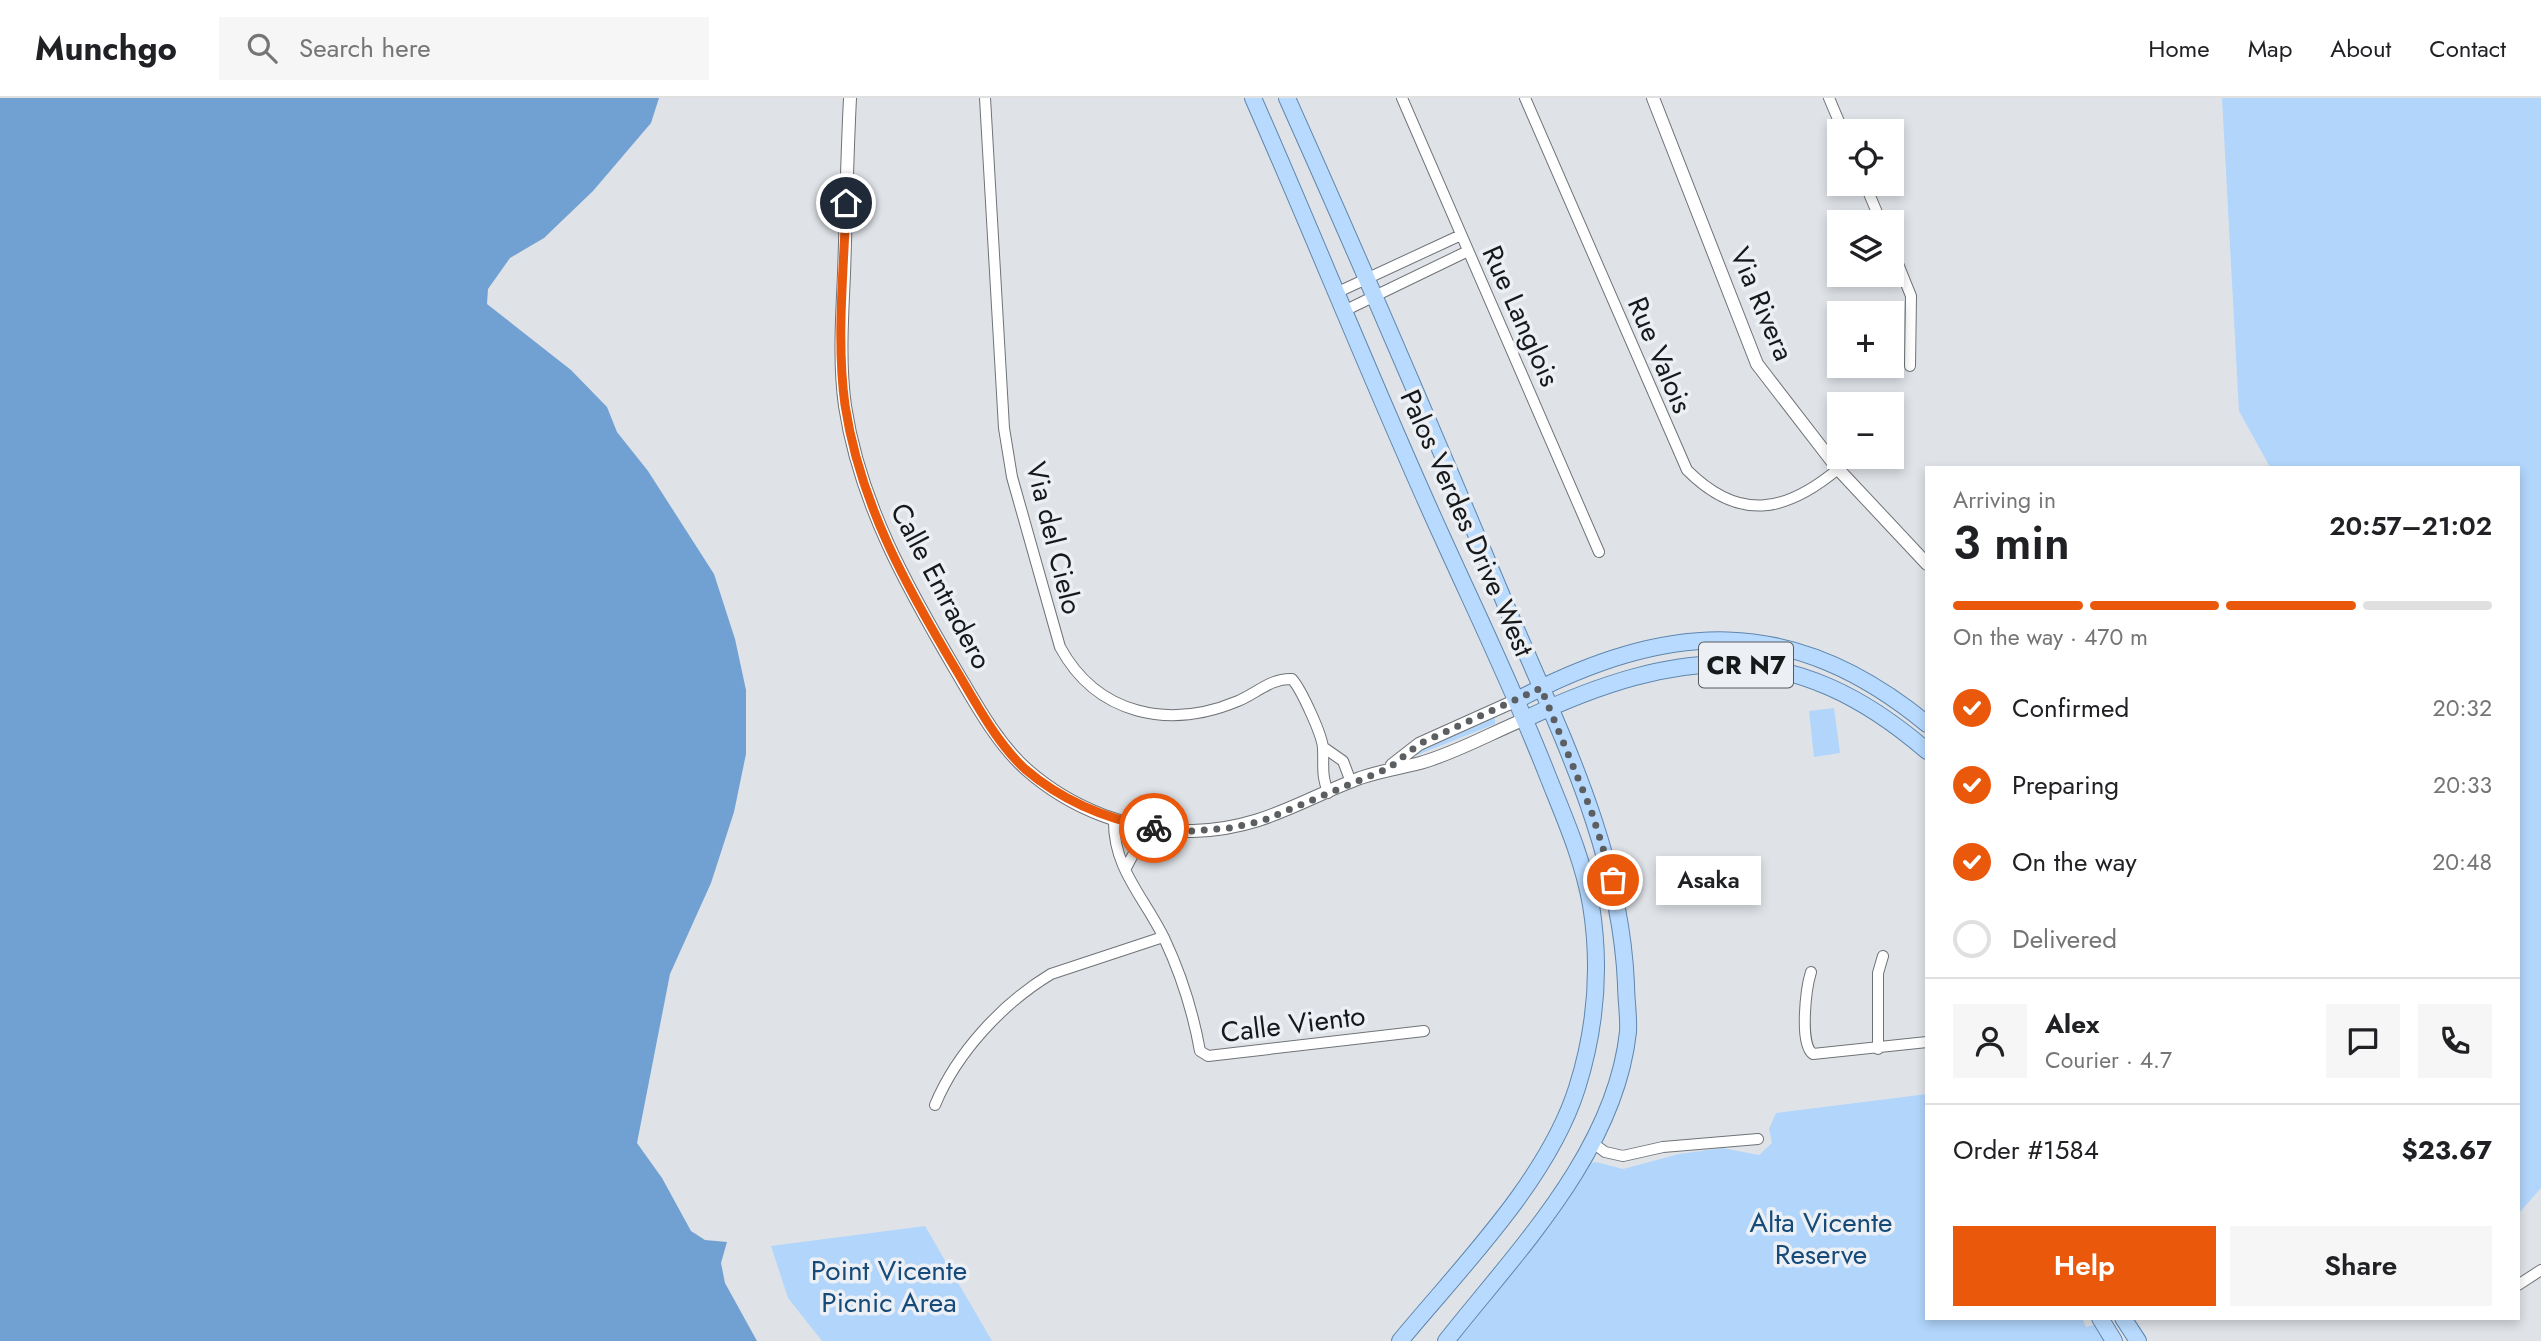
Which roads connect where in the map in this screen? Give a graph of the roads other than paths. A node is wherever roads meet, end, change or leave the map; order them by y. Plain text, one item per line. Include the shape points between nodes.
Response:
1 (850, 98) edge
2 (985, 98) edge
3 (1253, 98) edge
4 (1287, 98) edge
5 (1402, 98) edge
6 (1525, 98) edge
7 (1653, 98) edge
8 (1829, 98) edge
9 (1838, 119) edge
10 (1461, 235) junction
11 (1468, 251) junction
12 (1367, 278) junction
13 (1904, 279) edge
14 (1338, 292) junction
15 (1375, 295) junction
16 (1346, 310) junction
17 (1910, 366) dead end
18 (1827, 454) edge
19 (1839, 469) joint
20 (1599, 552) dead end
21 (1925, 562) edge
22 (1788, 672) junction
23 (1873, 683) junction
24 (1541, 688) junction
25 (1517, 700) junction
26 (1549, 708) junction
27 (1525, 719) junction
28 (1925, 722) edge
29 (1324, 747) junction
30 (1925, 749) edge
31 (1389, 768) junction
32 (1351, 782) junction
33 (1328, 793) junction
34 (1114, 820) junction
35 (1139, 826) junction
36 (1126, 868) junction
37 (1163, 937) junction
38 (1883, 956) dead end
39 (1811, 972) dead end
40 (1423, 1031) dead end
41 (1925, 1042) edge
42 (1878, 1049) junction
43 (935, 1105) dead end
44 (1758, 1139) dead end
45 (1593, 1143) junction
46 (2541, 1270) edge
47 (2520, 1283) edge
48 (2101, 1320) edge
49 (2124, 1320) edge
50 (1400, 1341) edge
51 (1446, 1341) edge
52 (2114, 1341) edge
53 (2138, 1341) edge

1 - 34 street, Calle Entradero via 842,380 857,466 869,503 932,629 1005,746 1052,789
2 - 29 street, Via del Cielo via 1004,428 1012,477 1060,647 1084,682 1114,703 1154,714 1193,715 1239,701 1279,678 1292,679
3 - 14 main road, Palos Verdes Drive West
4 - 12 main road, Palos Verdes Drive West
5 - 10 street, Rue Langlois
6 - 19 street, Rue Valois via 1687,470 1707,490 1759,507 1796,499
7 - 18 street, Via Rivera via 1757,364
8 - 9 street
10 - 11 street, Rue Langlois
10 - 12 street
11 - 15 street
11 - 20 street, Rue Langlois
12 - 14 street
12 - 15 main road, Palos Verdes Drive West
13 - 17 street via 1911,296
14 - 16 main road, Palos Verdes Drive West
15 - 16 street
15 - 24 main road, Palos Verdes Drive West
16 - 25 main road, Palos Verdes Drive West
19 - 21 street, Via Rivera
22 - 23 main road via 1806,665 1856,684
22 - 26 main road, CR N7 via 1743,664 1686,665 1624,680
22 - 30 main road, CR N7 via 1854,697
23 - 24 main road, CR N7 via 1820,657 1783,647 1702,641 1628,653
23 - 28 main road, CR N7
24 - 25 main road, CR N7
24 - 26 main road, Palos Verdes Drive West
25 - 27 main road, Palos Verdes Drive West
25 - 31 street via 1419,744
26 - 27 main road, CR N7
26 - 45 main road, Palos Verdes Drive West via 1608,861 1625,959 1628,1032 1610,1103
27 - 31 street via 1421,762
27 - 50 main road, Palos Verdes Drive West via 1573,838 1591,905 1596,995 1586,1055 1576,1091 1546,1156
29 - 32 street, Via del Cielo via 1343,761
29 - 33 street, Via del Cielo via 1320,768
31 - 32 street, Calle Entradero
32 - 33 street, Calle Entradero
33 - 35 street, Calle Entradero via 1262,821 1230,828 1191,831
34 - 35 street, Calle Entradero
34 - 36 street, Calle Viento via 1113,845
35 - 36 street via 1135,851
36 - 37 street, Calle Viento via 1133,889
37 - 40 street, Calle Viento via 1191,1008 1200,1051 1208,1056
37 - 43 street via 1035,983 983,1032
38 - 42 street via 1878,973
39 - 42 street via 1807,1050 1812,1054
41 - 42 street
44 - 45 street via 1663,1147 1623,1156
45 - 51 main road, Palos Verdes Drive West via 1562,1195
46 - 47 street
48 - 52 main road
49 - 53 main road

